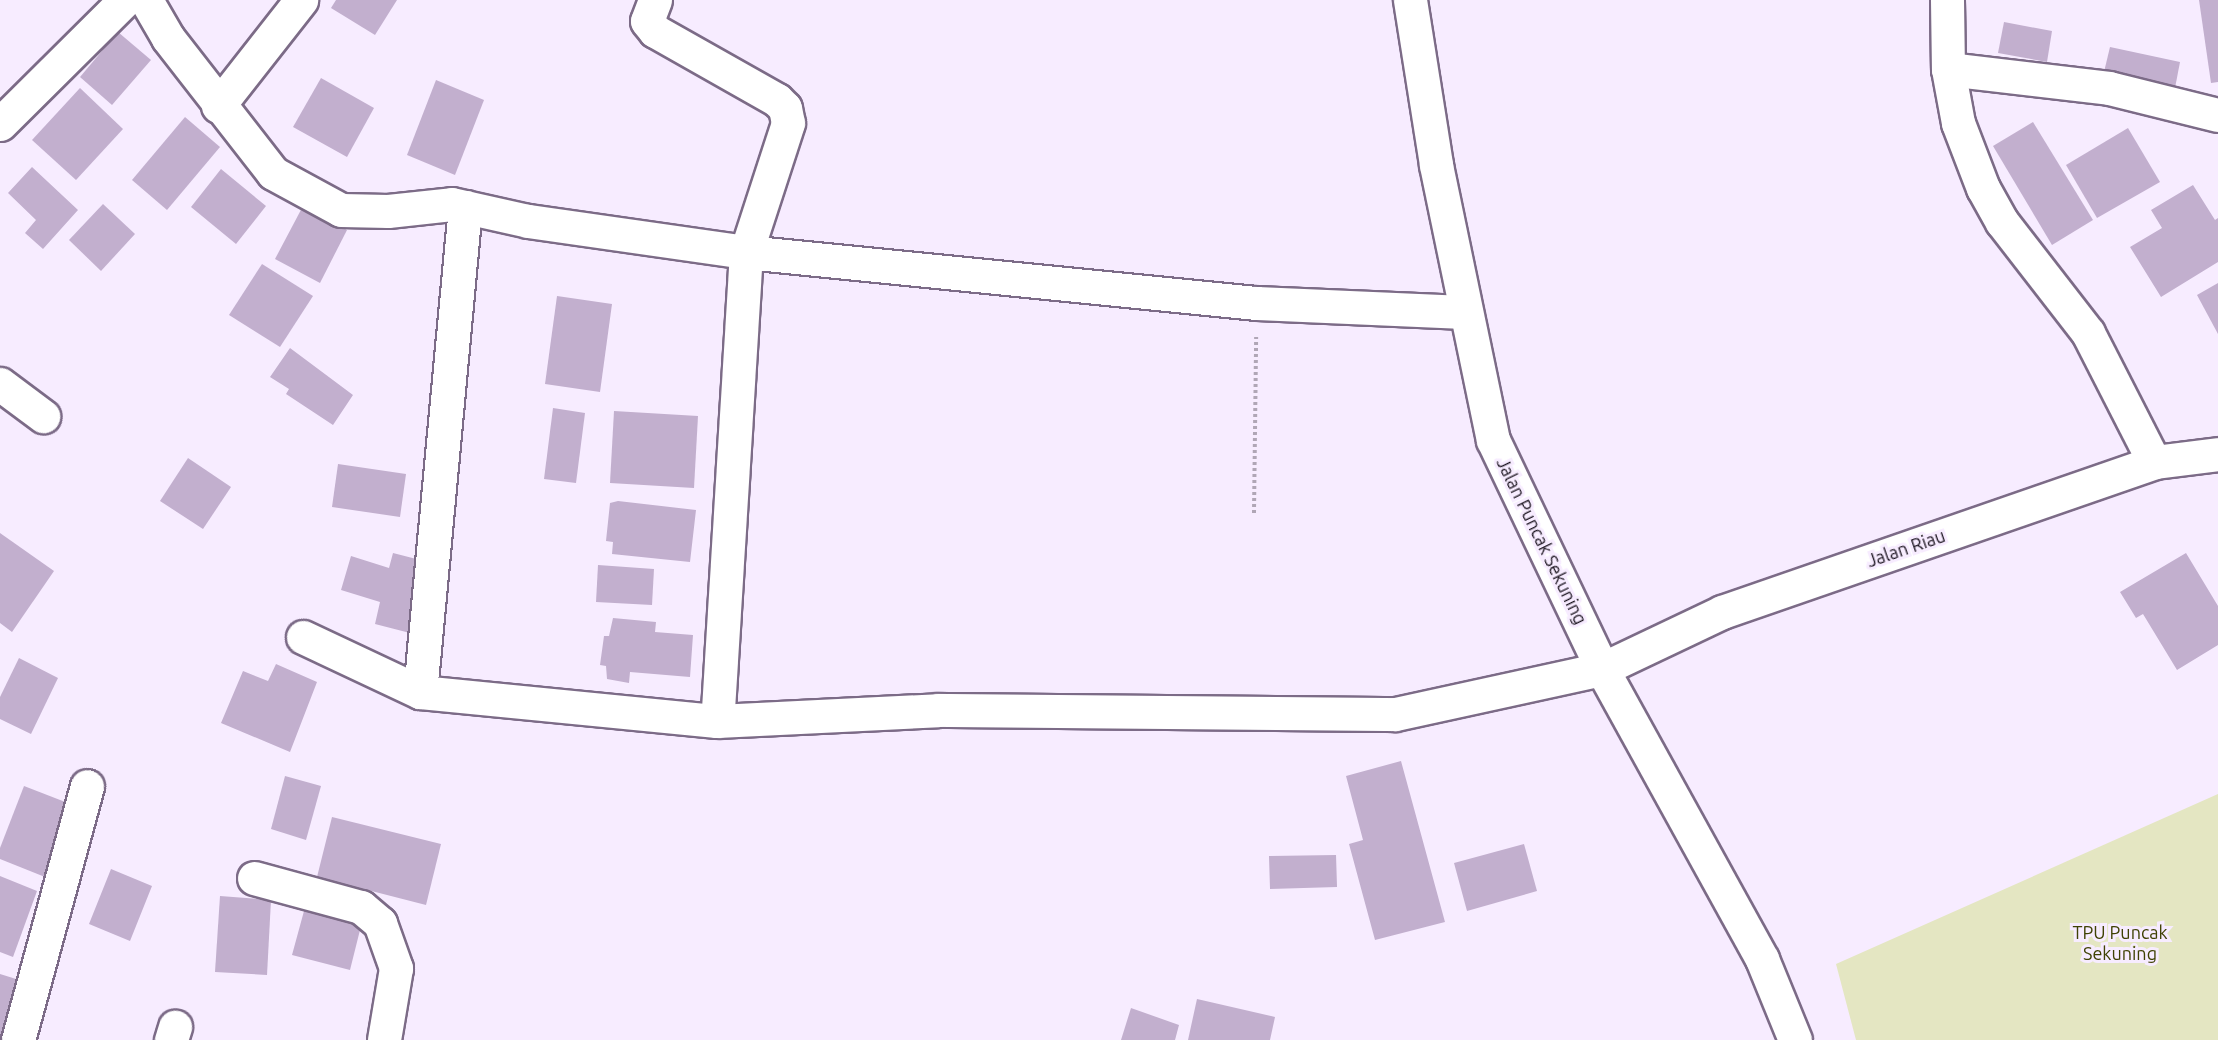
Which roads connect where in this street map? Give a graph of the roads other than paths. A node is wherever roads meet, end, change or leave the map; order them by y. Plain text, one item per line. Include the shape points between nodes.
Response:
1 (125, 0) edge
2 (146, 0) edge
3 (301, 0) edge
4 (655, 0) edge
5 (1410, 0) edge
6 (1947, 0) edge
7 (1948, 69) junction
8 (218, 106) junction
9 (3, 115) edge
10 (2218, 115) edge
11 (465, 207) junction
12 (746, 252) junction
13 (1465, 312) junction
14 (0, 384) edge
15 (43, 416) dead end
16 (2218, 454) edge
17 (2154, 462) junction
18 (303, 638) dead end
19 (1602, 669) junction
20 (420, 692) junction
21 (717, 722) junction
22 (87, 786) dead end
23 (254, 878) dead end
24 (18, 1040) edge
25 (384, 1040) edge
26 (1796, 1040) edge

1 - 9 street
2 - 8 street via 168,38
3 - 8 street
4 - 12 street via 647,21 655,31 785,108 788,123 783,147
5 - 13 street, Jalan Puncak Sekuning via 1436,165
6 - 7 street
7 - 10 street via 2109,88
7 - 17 street via 1958,123 1983,188 2002,222 2088,333
8 - 11 street via 273,173 341,210 388,211 452,204
11 - 12 street via 528,221
11 - 20 street
12 - 13 street via 1256,303
12 - 21 street
13 - 19 street, Jalan Puncak Sekuning via 1492,440
14 - 15 street
16 - 17 street, Jalan Riau
17 - 19 street, Jalan Riau via 1722,612
18 - 20 street, Jalan Riau
19 - 21 street, Jalan Riau via 1395,714 938,710
19 - 26 street, Jalan Puncak Sekuning via 1762,959
20 - 21 street, Jalan Riau
22 - 24 street
23 - 25 street via 361,907 380,923 396,968

